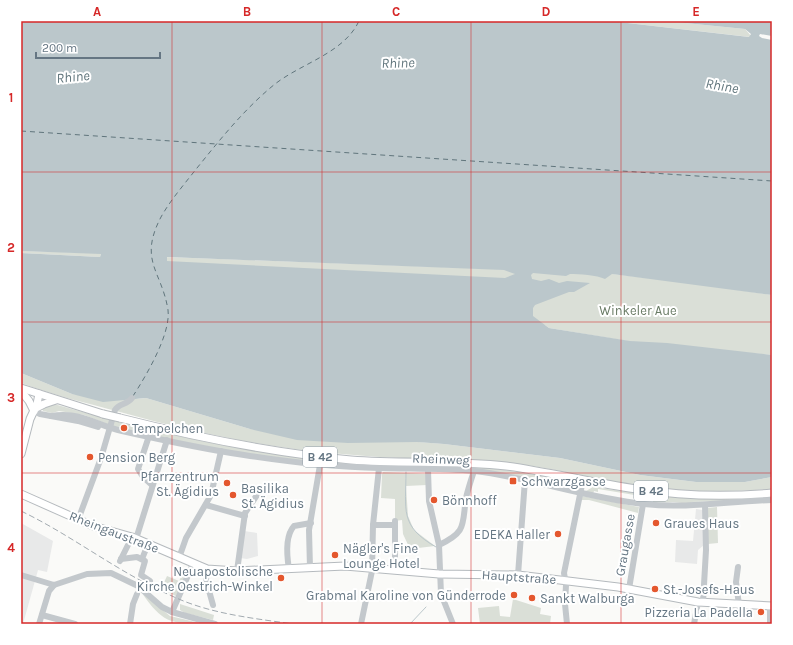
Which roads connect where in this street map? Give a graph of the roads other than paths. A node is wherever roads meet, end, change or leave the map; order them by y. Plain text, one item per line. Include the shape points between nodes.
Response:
1 (21, 389) edge
2 (39, 394) junction
3 (132, 398) dead end
4 (58, 400) junction
5 (34, 408) junction
6 (110, 428) junction
7 (149, 436) junction
8 (167, 440) junction
9 (221, 451) junction
10 (21, 454) edge
11 (320, 465) junction
12 (379, 468) junction
13 (428, 470) junction
14 (474, 471) junction
15 (525, 480) junction
16 (583, 480) junction
17 (152, 485) junction
18 (259, 492) dead end
19 (772, 493) edge
20 (21, 494) edge
21 (580, 494) junction
22 (772, 500) edge
23 (643, 504) junction
24 (206, 505) junction
25 (705, 505) junction
26 (245, 516) junction
27 (78, 520) junction
28 (311, 523) junction
29 (373, 525) junction
30 (134, 538) junction
31 (148, 544) junction
32 (439, 545) junction
33 (179, 558) junction
34 (142, 559) junction
35 (193, 564) junction
36 (738, 567) dead end
37 (310, 568) junction
38 (373, 568) junction
39 (207, 569) junction
40 (289, 569) junction
41 (395, 570) junction
42 (237, 571) junction
43 (439, 574) junction
44 (21, 575) edge
45 (518, 575) junction
46 (564, 580) junction
47 (150, 581) dead end
48 (54, 584) junction
49 (629, 589) junction
50 (137, 594) dead end
51 (700, 602) junction
52 (213, 605) dead end
53 (739, 605) junction
54 (771, 606) edge
55 (172, 612) junction
56 (42, 615) junction
57 (39, 624) edge
58 (75, 624) edge
59 (130, 624) edge
60 (215, 624) edge
61 (361, 624) edge
62 (453, 624) edge
63 (567, 624) edge
64 (694, 624) edge
65 (770, 624) edge

1 - 2 main road, B 42
1 - 5 main road
2 - 4 main road, B 42
2 - 5 main road via 32,401
3 - 6 street via 117,408
4 - 5 main road
4 - 16 main road, B 42, bridge via 176,431 301,454 352,460 475,463 527,469
5 - 6 street, Rheinweg via 51,416 78,416
5 - 10 main road
6 - 7 street, Rheinweg
6 - 27 street
7 - 8 street, Rheinweg
7 - 17 street via 138,470
8 - 9 street, Rheinweg
8 - 17 street
9 - 11 street, Rheinweg
9 - 24 street via 211,495
11 - 12 street, Rheinweg
11 - 28 street
12 - 13 street, Rheinweg
12 - 29 street
13 - 14 street, Rheinweg
13 - 32 street via 429,501
14 - 15 street, Rheinweg
14 - 32 street via 467,495 464,522 455,536
15 - 21 street, Rheinweg
15 - 45 street
16 - 19 main road, B 42 via 702,496
16 - 21 street
17 - 30 street
18 - 26 street via 247,508
20 - 27 main road, Rheingaustraße
21 - 23 street, Rheinweg
21 - 46 street
22 - 25 street, Rheinweg
23 - 25 street, Rheinweg
23 - 49 street, Graugasse
24 - 26 street
24 - 33 street via 186,538
25 - 51 street via 706,550
26 - 42 street
27 - 30 main road, Rheingaustraße
28 - 37 street via 308,540
28 - 40 street via 292,528 288,542
29 - 38 street
29 - 41 street via 395,523
30 - 31 main road, Rheingaustraße
30 - 34 street via 120,561 137,557
31 - 33 main road, Rheingaustraße
31 - 34 street
32 - 43 street
33 - 35 main road, Rheingaustraße
34 - 47 street via 145,561 141,574
35 - 39 main road, Rheingaustraße
35 - 55 street
36 - 53 street via 736,582
37 - 38 main road, Hauptstraße
37 - 40 main road, Hauptstraße
38 - 41 main road, Hauptstraße
38 - 61 street
39 - 42 main road, Rheingaustraße
39 - 52 street via 206,580
40 - 42 main road, Rheingaustraße
41 - 43 main road, Hauptstraße
43 - 45 main road, Hauptstraße
43 - 62 street via 443,602
44 - 48 street
45 - 46 main road, Hauptstraße
46 - 49 main road, Hauptstraße
46 - 63 street
48 - 55 street via 87,574 106,572 143,589 162,607
48 - 56 street via 49,591
49 - 51 main road, Hauptstraße
50 - 59 street
51 - 53 main road, Hauptstraße
51 - 64 street
53 - 54 main road, Hauptstraße
54 - 65 street
55 - 60 street
56 - 57 street
56 - 58 street

